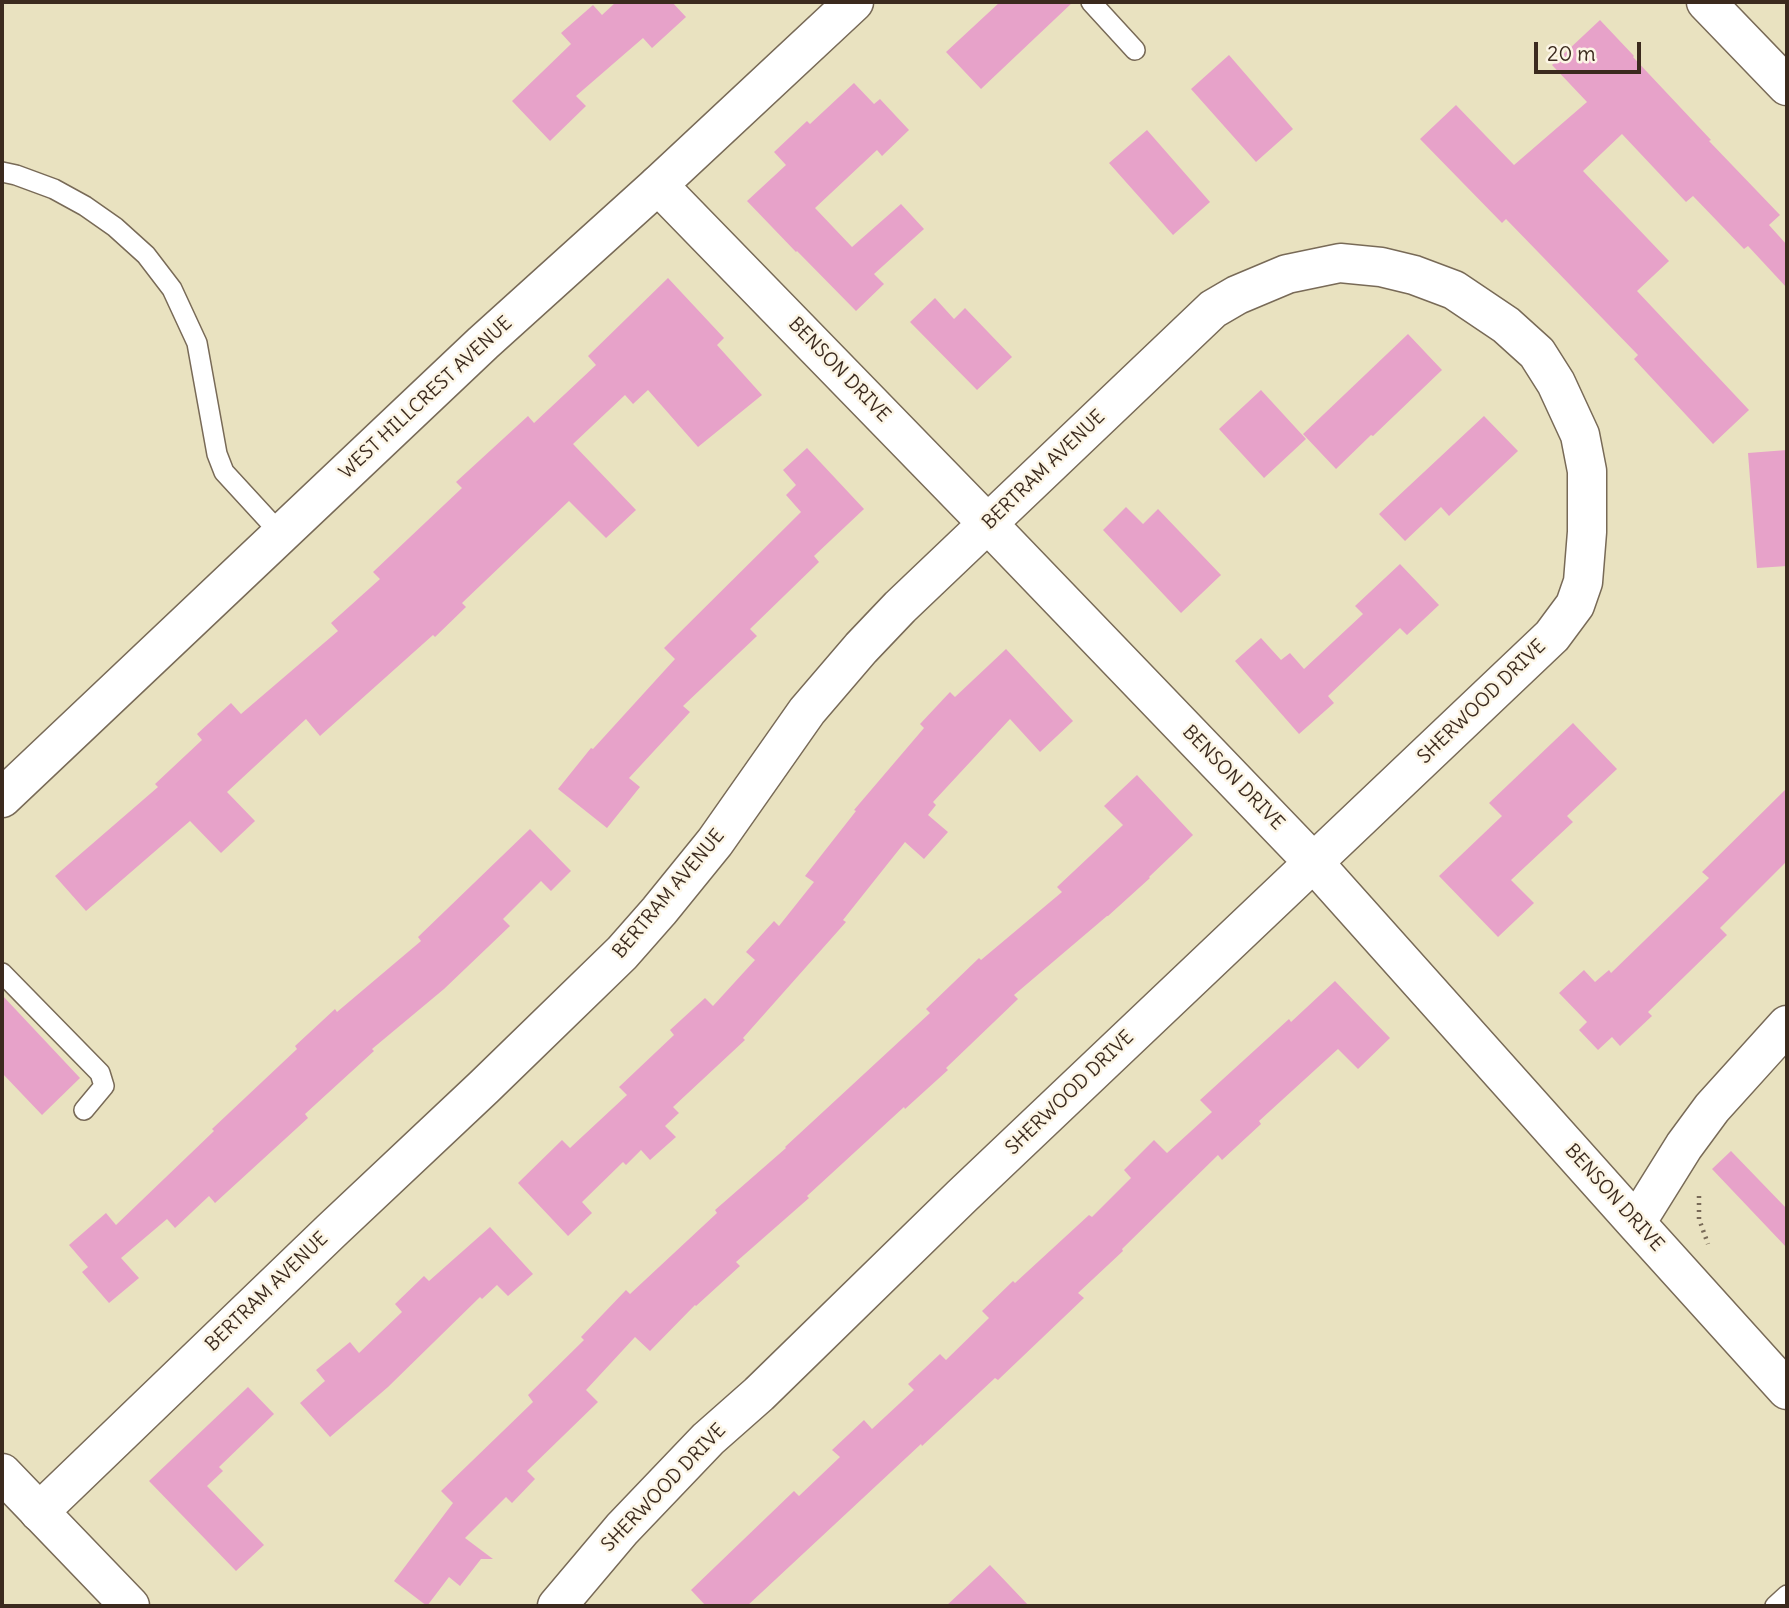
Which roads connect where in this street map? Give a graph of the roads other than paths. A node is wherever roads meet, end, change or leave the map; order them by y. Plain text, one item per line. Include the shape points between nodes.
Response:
1 (1091, 2) edge
2 (1706, 2) edge
3 (847, 4) edge
4 (1135, 50) dead end
5 (1787, 86) edge
6 (2, 172) edge
7 (658, 185) junction
8 (988, 524) junction
9 (281, 534) junction
10 (1583, 582) joint
11 (2, 798) edge
12 (1314, 863) junction
13 (2, 972) edge
14 (1787, 1025) edge
15 (84, 1110) dead end
16 (1636, 1223) junction
17 (1787, 1390) edge
18 (2, 1473) edge
19 (39, 1511) junction
20 (1787, 1595) edge
21 (130, 1606) edge
22 (557, 1606) edge
23 (1775, 1606) edge

1 - 4 lane
2 - 5 street
3 - 7 street, WEST HILLCREST AVENUE
6 - 9 lane via 54,189 85,206 146,255 172,289 197,343 224,472
7 - 8 street, BENSON DRIVE
7 - 9 street, WEST HILLCREST AVENUE
8 - 10 street, BERTRAM AVENUE via 1213,309 1287,274 1340,263 1381,267 1454,290 1506,325 1537,353 1580,435 1587,471
8 - 12 street, BENSON DRIVE
8 - 19 street, BERTRAM AVENUE via 900,607 807,711 715,842 622,953
9 - 11 street, WEST HILLCREST AVENUE
10 - 12 street, SHERWOOD DRIVE via 1575,605 1552,635
12 - 16 street, BENSON DRIVE
12 - 22 street, SHERWOOD DRIVE via 708,1439
13 - 15 lane via 100,1073 104,1086
14 - 16 street via 1712,1108
16 - 17 street, BENSON DRIVE
18 - 19 street
19 - 21 street
20 - 23 lane

